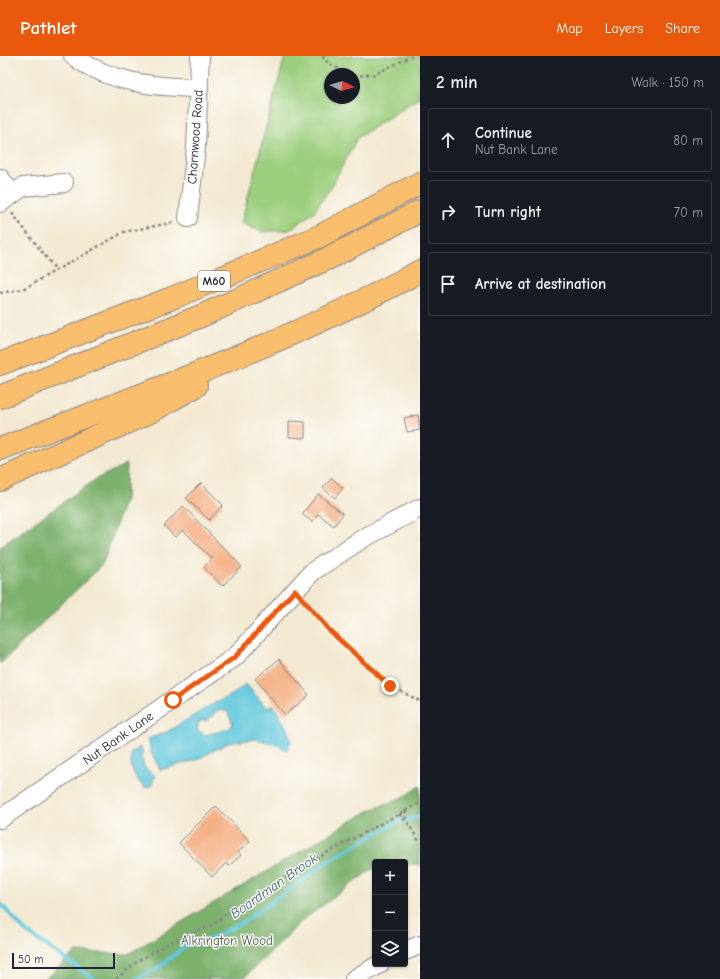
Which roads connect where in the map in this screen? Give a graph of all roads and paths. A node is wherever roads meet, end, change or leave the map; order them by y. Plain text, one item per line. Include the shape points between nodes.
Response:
1 (73, 56) edge
2 (200, 56) edge
3 (322, 56) edge
4 (412, 56) edge
5 (337, 68) edge
6 (360, 75) edge
7 (199, 88) junction
8 (0, 178) edge
9 (420, 182) edge
10 (64, 183) dead end
11 (5, 200) edge
12 (420, 211) edge
13 (188, 218) joint
14 (327, 259) junction
15 (56, 270) junction
16 (420, 270) edge
17 (0, 293) edge
18 (290, 334) junction
19 (0, 364) edge
20 (0, 372) edge
21 (0, 396) edge
22 (0, 449) edge
23 (0, 480) edge
24 (420, 508) edge
25 (295, 590) junction
26 (420, 701) edge
27 (420, 802) edge
28 (405, 810) junction
29 (399, 814) junction
30 (0, 819) edge
31 (408, 823) junction
32 (420, 843) edge
33 (420, 945) edge
34 (408, 950) edge
35 (375, 967) edge
36 (116, 979) edge
37 (354, 979) edge

1 - 7 street via 99,72 132,83
2 - 7 street, Charnwood Road
3 - 5 path
4 - 6 path via 375,74
7 - 13 street, Charnwood Road
8 - 11 street
9 - 19 highway, M60 via 318,238
10 - 11 street via 23,187
11 - 15 path
12 - 14 highway, M60
13 - 15 path via 124,232
14 - 20 highway, M60 via 218,291 112,333
14 - 21 highway, M60 via 201,316
15 - 17 path via 23,289
16 - 18 highway
18 - 22 highway via 163,387
18 - 23 highway via 150,412
24 - 25 street, Nut Bank Lane via 362,539 312,572
25 - 26 path via 329,630 390,686
25 - 30 street, Nut Bank Lane via 235,657
27 - 28 path
28 - 29 path
28 - 31 path
29 - 31 path
29 - 36 path via 328,852 210,926 168,943 138,961
31 - 32 path
33 - 34 street
35 - 37 street

